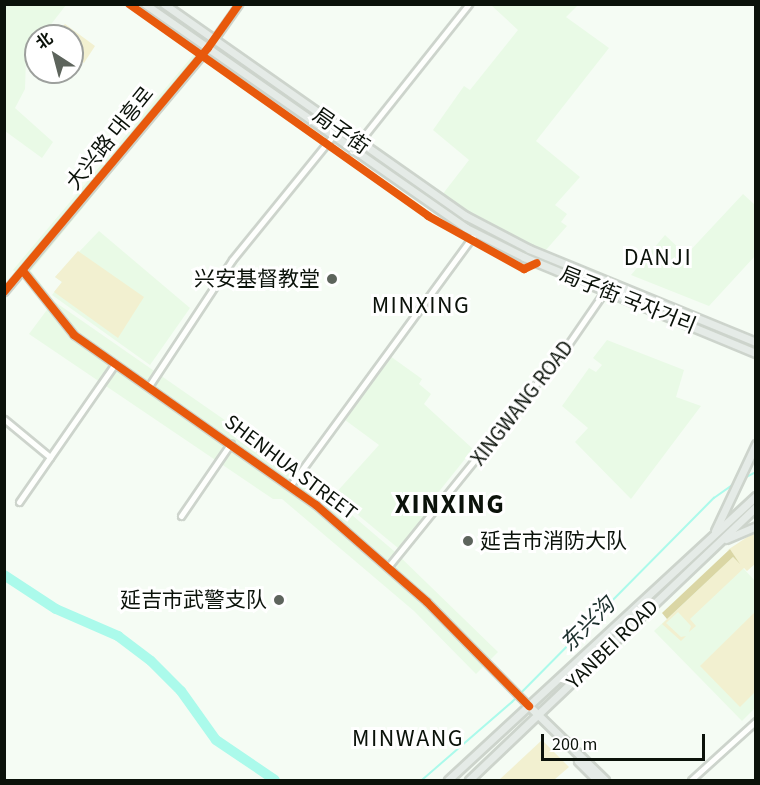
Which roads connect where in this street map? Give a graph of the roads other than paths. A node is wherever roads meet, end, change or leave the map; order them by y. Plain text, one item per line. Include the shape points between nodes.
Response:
1 (145, 4) edge
2 (164, 4) edge
3 (239, 4) edge
4 (469, 4) edge
5 (215, 40) junction
6 (208, 48) junction
7 (332, 137) junction
8 (358, 144) junction
9 (352, 152) junction
10 (475, 233) junction
11 (22, 270) junction
12 (605, 291) junction
13 (4, 292) edge
14 (756, 342) edge
15 (756, 353) edge
16 (115, 364) junction
17 (149, 386) junction
18 (4, 419) edge
19 (231, 443) junction
20 (756, 444) edge
21 (50, 457) junction
22 (291, 486) junction
23 (756, 496) edge
24 (19, 502) dead end
25 (756, 507) edge
26 (181, 516) dead end
27 (756, 526) edge
28 (710, 538) junction
29 (716, 545) junction
30 (388, 567) junction
31 (529, 706) junction
32 (538, 715) junction
33 (756, 721) edge
34 (448, 780) edge
35 (468, 780) edge
36 (597, 780) edge
37 (605, 780) edge
38 (691, 780) edge

1 - 6 main road, 局子街 국자거리
2 - 5 main road, 局子街 국자거리
3 - 5 street, 大兴路 대흥로
4 - 8 street
5 - 6 street, 大兴路 대흥로
5 - 8 main road, 局子街 국자거리
6 - 7 main road, 局子街 국자거리
6 - 11 street, 大兴路 대흥로
7 - 9 main road, 局子街 국자거리
7 - 17 street via 232,260
8 - 9 street
8 - 14 main road, 局子街 국자거리 via 497,233
9 - 10 main road, 局子街 국자거리
10 - 12 main road, 局子街 국자거리
10 - 22 street
11 - 13 street, 大兴路 대흥로
11 - 16 street, SHENHUA STREET via 68,328
12 - 15 main road, 局子街 국자거리
12 - 30 street, XINGWANG ROAD via 567,346
16 - 17 street, SHENHUA STREET
16 - 21 street
17 - 19 street, SHENHUA STREET
18 - 21 street
19 - 22 street, SHENHUA STREET
19 - 26 street
20 - 28 main road
21 - 24 street
22 - 30 street, SHENHUA STREET
23 - 28 main road, YANBEI ROAD
25 - 29 main road, YANBEI ROAD
27 - 29 main road
28 - 31 main road, YANBEI ROAD
29 - 32 main road, YANBEI ROAD
30 - 31 street, SHENHUA STREET
31 - 32 main road, SHENHUA STREET
31 - 34 main road, YANBEI ROAD
32 - 35 main road, YANBEI ROAD
32 - 36 main road, SHENHUA STREET
32 - 37 main road, SHENHUA STREET
33 - 38 street

